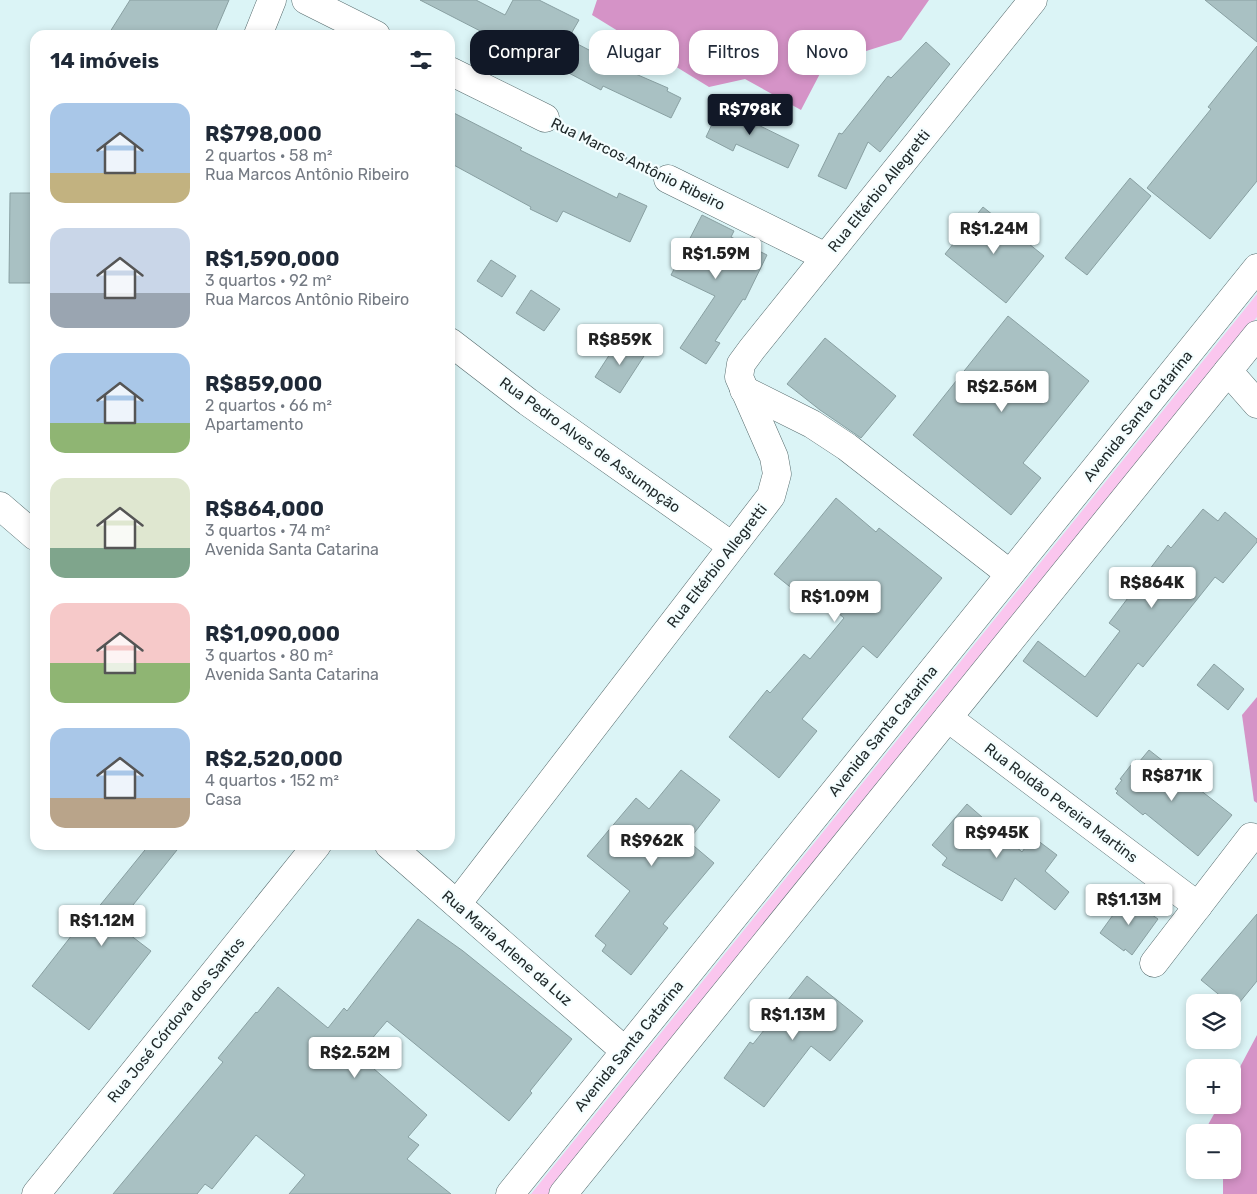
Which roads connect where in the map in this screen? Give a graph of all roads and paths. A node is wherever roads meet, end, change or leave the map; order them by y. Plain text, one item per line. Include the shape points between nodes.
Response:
1 (272, 0) edge
2 (306, 0) edge
3 (1033, 0) edge
4 (260, 30) edge
5 (366, 30) edge
6 (455, 73) edge
7 (545, 118) joint
8 (668, 180) joint
9 (826, 257) junction
10 (1257, 268) edge
11 (1257, 335) edge
12 (455, 346) edge
13 (1228, 371) junction
14 (744, 390) junction
15 (1257, 404) edge
16 (0, 506) edge
17 (30, 532) edge
18 (732, 546) junction
19 (1010, 574) junction
20 (948, 718) junction
21 (1251, 838) dead end
22 (313, 850) edge
23 (395, 850) edge
24 (457, 904) junction
25 (1198, 906) junction
26 (1154, 963) dead end
27 (626, 1051) junction
28 (36, 1194) edge
29 (510, 1194) edge
30 (563, 1194) edge

1 - 4 street
2 - 5 street
3 - 9 street, Rua Eltérbio Allegretti
6 - 7 street, Rua Marcos Antônio Ribeiro
7 - 8 path, Rua Marcos Antônio Ribeiro
8 - 9 street, Rua Marcos Antônio Ribeiro
9 - 14 street, Rua Eltérbio Allegretti via 741,364 739,377
10 - 19 street, Avenida Santa Catarina
11 - 13 street
12 - 18 street, Rua Pedro Alves de Assumpção via 528,402
13 - 15 street
13 - 20 street
14 - 18 street, Rua Eltérbio Allegretti via 774,457 777,474 771,496
14 - 19 street via 812,424 840,443
16 - 17 street
18 - 24 street, Rua Eltérbio Allegretti
19 - 27 street, Avenida Santa Catarina
20 - 25 street, Rua Roldão Pereira Martins
20 - 30 street
21 - 25 street
22 - 28 street, Rua José Córdova dos Santos
23 - 24 street, Rua Maria Arlene da Luz
24 - 27 street, Rua Maria Arlene da Luz
25 - 26 street
27 - 29 street, Avenida Santa Catarina

